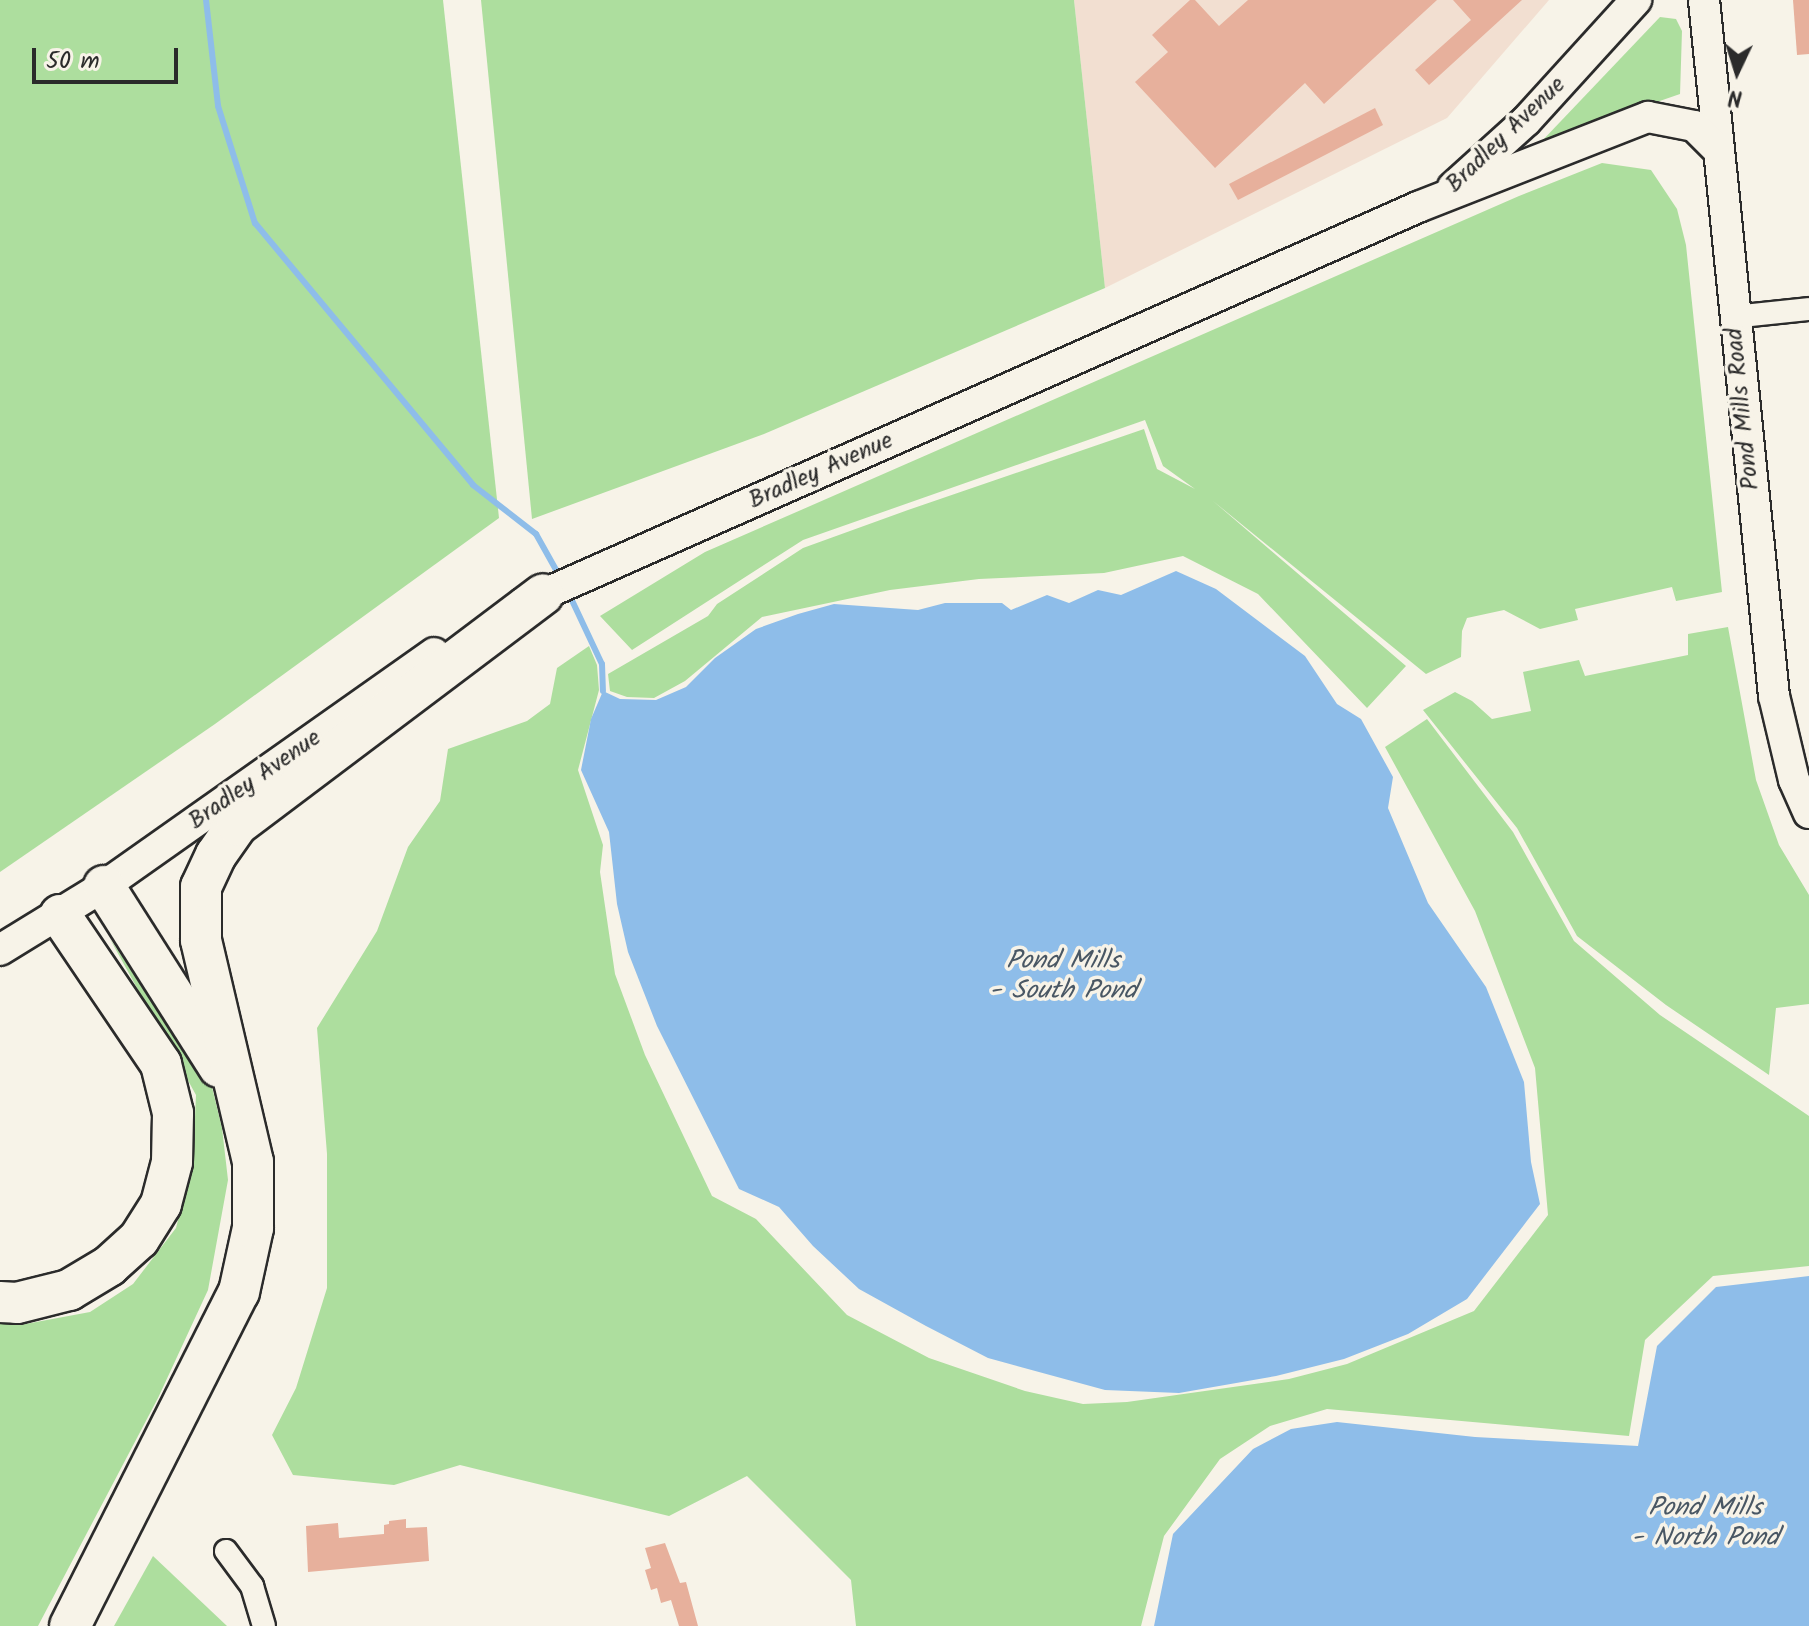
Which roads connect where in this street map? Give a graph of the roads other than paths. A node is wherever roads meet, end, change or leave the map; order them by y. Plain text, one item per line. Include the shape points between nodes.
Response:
1 (1636, 0) edge
2 (1704, 0) edge
3 (1719, 151) junction
4 (1439, 199) junction
5 (1809, 309) edge
6 (1733, 317) junction
7 (543, 594) junction
8 (1809, 813) edge
9 (104, 886) junction
10 (60, 915) junction
11 (0, 950) edge
12 (236, 1094) junction
13 (0, 1302) edge
14 (226, 1551) dead end
15 (70, 1626) edge
16 (264, 1626) edge

1 - 4 main road, Bradley Avenue via 1526,121
2 - 3 main road, Pond Mills Road
3 - 4 main road via 1694,126 1648,117
3 - 6 main road, Pond Mills Road
4 - 7 main road, Bradley Avenue
5 - 6 street
6 - 8 main road, Pond Mills Road via 1774,696 1794,780
7 - 9 main road, Bradley Avenue via 469,627
7 - 12 highway via 237,825 216,855 201,887 201,940
9 - 10 main road, Bradley Avenue
9 - 12 highway
10 - 11 main road, Bradley Avenue
10 - 13 highway via 161,1064 173,1113 172,1162 161,1204 139,1239 109,1266 69,1290
12 - 15 highway via 253,1162 253,1228 239,1292
14 - 16 street via 252,1586

